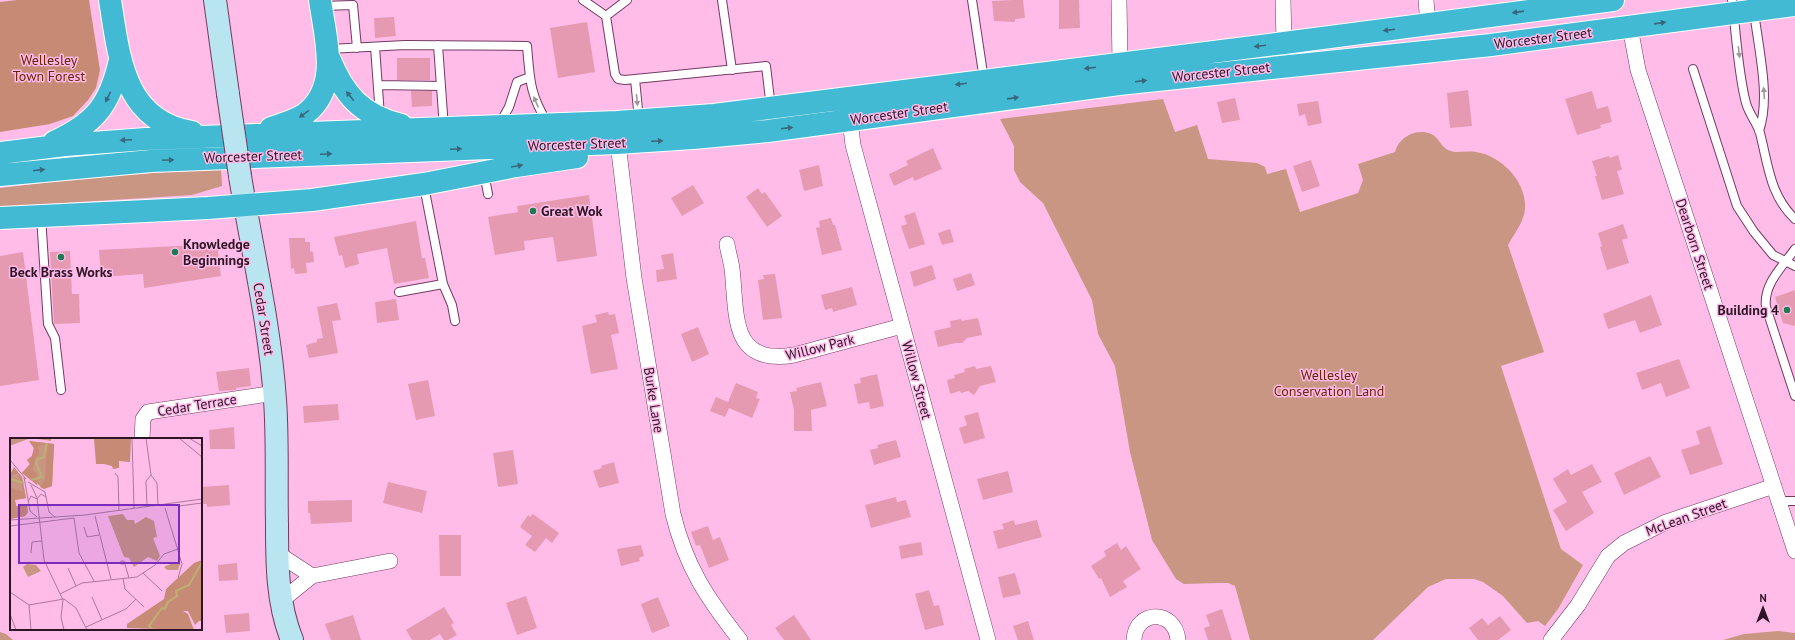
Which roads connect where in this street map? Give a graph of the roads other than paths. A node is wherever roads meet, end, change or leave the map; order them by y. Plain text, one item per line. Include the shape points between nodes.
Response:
1 (110, 0) edge
2 (215, 0) edge
3 (583, 0) edge
4 (627, 0) edge
5 (722, 0) edge
6 (972, 0) edge
7 (1119, 0) edge
8 (1284, 0) edge
9 (1426, 0) edge
10 (1613, 0) edge
11 (320, 3) edge
12 (1552, 4) edge
13 (1795, 5) edge
14 (1744, 6) edge
15 (606, 16) junction
16 (1428, 25) junction
17 (1630, 27) junction
18 (1284, 43) junction
19 (438, 45) junction
20 (375, 47) junction
21 (357, 48) junction
22 (327, 52) junction
23 (120, 60) junction
24 (1120, 64) junction
25 (1693, 69) dead end
26 (732, 70) junction
27 (530, 77) junction
28 (635, 79) junction
29 (984, 81) junction
30 (378, 85) junction
31 (441, 86) junction
32 (771, 108) junction
33 (380, 119) junction
34 (850, 120) junction
35 (639, 121) junction
36 (548, 124) junction
37 (498, 126) junction
38 (444, 128) junction
39 (422, 129) junction
40 (1759, 131) junction
41 (254, 134) junction
42 (221, 136) junction
43 (618, 143) junction
44 (39, 148) junction
45 (0, 154) edge
46 (484, 172) junction
47 (0, 175) edge
48 (424, 184) junction
49 (488, 194) dead end
50 (246, 205) junction
51 (41, 215) junction
52 (0, 218) edge
53 (1795, 219) edge
54 (727, 244) dead end
55 (1795, 249) edge
56 (1786, 262) junction
57 (1795, 266) edge
58 (443, 284) junction
59 (399, 292) dead end
60 (454, 321) dead end
61 (902, 326) junction
62 (61, 390) dead end
63 (275, 393) junction
64 (1795, 396) edge
65 (142, 438) edge
66 (1774, 486) junction
67 (1779, 501) junction
68 (1795, 501) edge
69 (1795, 551) edge
70 (277, 553) junction
71 (390, 561) dead end
72 (312, 576) junction
73 (281, 601) junction
74 (292, 640) edge
75 (740, 640) edge
76 (988, 640) edge
77 (1134, 640) edge
78 (1178, 640) edge
79 (1551, 640) edge

1 - 23 highway
2 - 50 main road, Cedar Street, bridge
3 - 15 lane
4 - 15 lane
5 - 26 lane
6 - 29 lane
7 - 24 street
8 - 18 street
9 - 16 street
10 - 12 highway, Worcester Street
11 - 21 lane via 352,5
11 - 22 highway
12 -> 16 highway, Worcester Street
13 - 14 highway, Worcester Street
17 -> 14 highway, Worcester Street
14 -> 40 lane via 1746,102
40 -> 14 lane via 1764,115 1764,96
15 - 28 lane via 616,77 621,80
16 -> 18 highway, Worcester Street
34 -> 17 highway, Worcester Street via 1133,82 1491,45
17 - 66 street, Dearborn Street via 1638,70
18 -> 24 highway, Worcester Street
19 - 20 lane
19 - 27 lane via 527,46
19 - 31 lane
20 - 21 lane
20 - 30 lane
21 - 22 lane
33 -> 22 highway via 366,112 350,96 338,79
22 -> 41 highway via 326,84 320,98 312,107 298,118
23 - 42 highway via 137,100 154,118 180,129
23 -> 44 highway via 109,95 93,119 76,132
24 -> 29 highway, Worcester Street
25 - 56 lane via 1737,206 1773,255
26 - 28 lane
26 - 32 lane via 766,66
36 -> 27 lane via 535,102
27 - 37 lane via 517,82 509,107
28 -> 35 lane
29 -> 32 highway, Worcester Street
30 - 31 lane
30 - 33 lane
31 - 38 lane
32 - 35 highway, Worcester Street
33 - 39 highway
43 -> 34 highway, Worcester Street via 742,134
34 - 61 street, Willow Street via 853,145
35 - 36 highway, Worcester Street
36 - 37 highway, Worcester Street
37 - 38 highway, Worcester Street
38 - 39 highway, Worcester Street
39 - 41 highway, Worcester Street
40 - 53 lane via 1772,182 1782,204
41 - 42 highway, Worcester Street
42 -> 44 highway, Worcester Street
46 -> 43 highway via 577,156
47 -> 43 highway, Worcester Street via 151,161
43 - 75 street, Burke Lane via 634,278 673,514 682,543 702,589
44 - 45 highway, Worcester Street
46 - 48 highway
46 - 49 lane
48 - 50 highway via 337,197
48 - 58 lane
50 - 51 highway
50 - 63 main road, Cedar Street
51 - 52 highway
51 - 62 lane via 48,324 55,338
54 - 61 street, Willow Park via 741,331 747,344 761,353 776,357 794,355
55 - 56 lane
56 - 57 lane
56 - 64 lane via 1767,289 1765,298
58 - 59 lane
58 - 60 lane via 452,305
61 - 76 street, Willow Street
63 - 65 street, Cedar Terrace via 148,412 143,419
63 - 70 main road, Cedar Street
66 - 67 street, Dearborn Street
66 - 79 street, McLean Street via 1666,522 1624,543 1608,556 1578,605
67 - 68 lane
67 - 69 street, Dearborn Street
70 - 72 street
70 - 73 main road, Cedar Street
71 - 72 street
72 - 73 street
73 - 74 main road, Cedar Street
77 - 78 street via 1136,629 1142,622 1157,617 1168,620 1174,626

